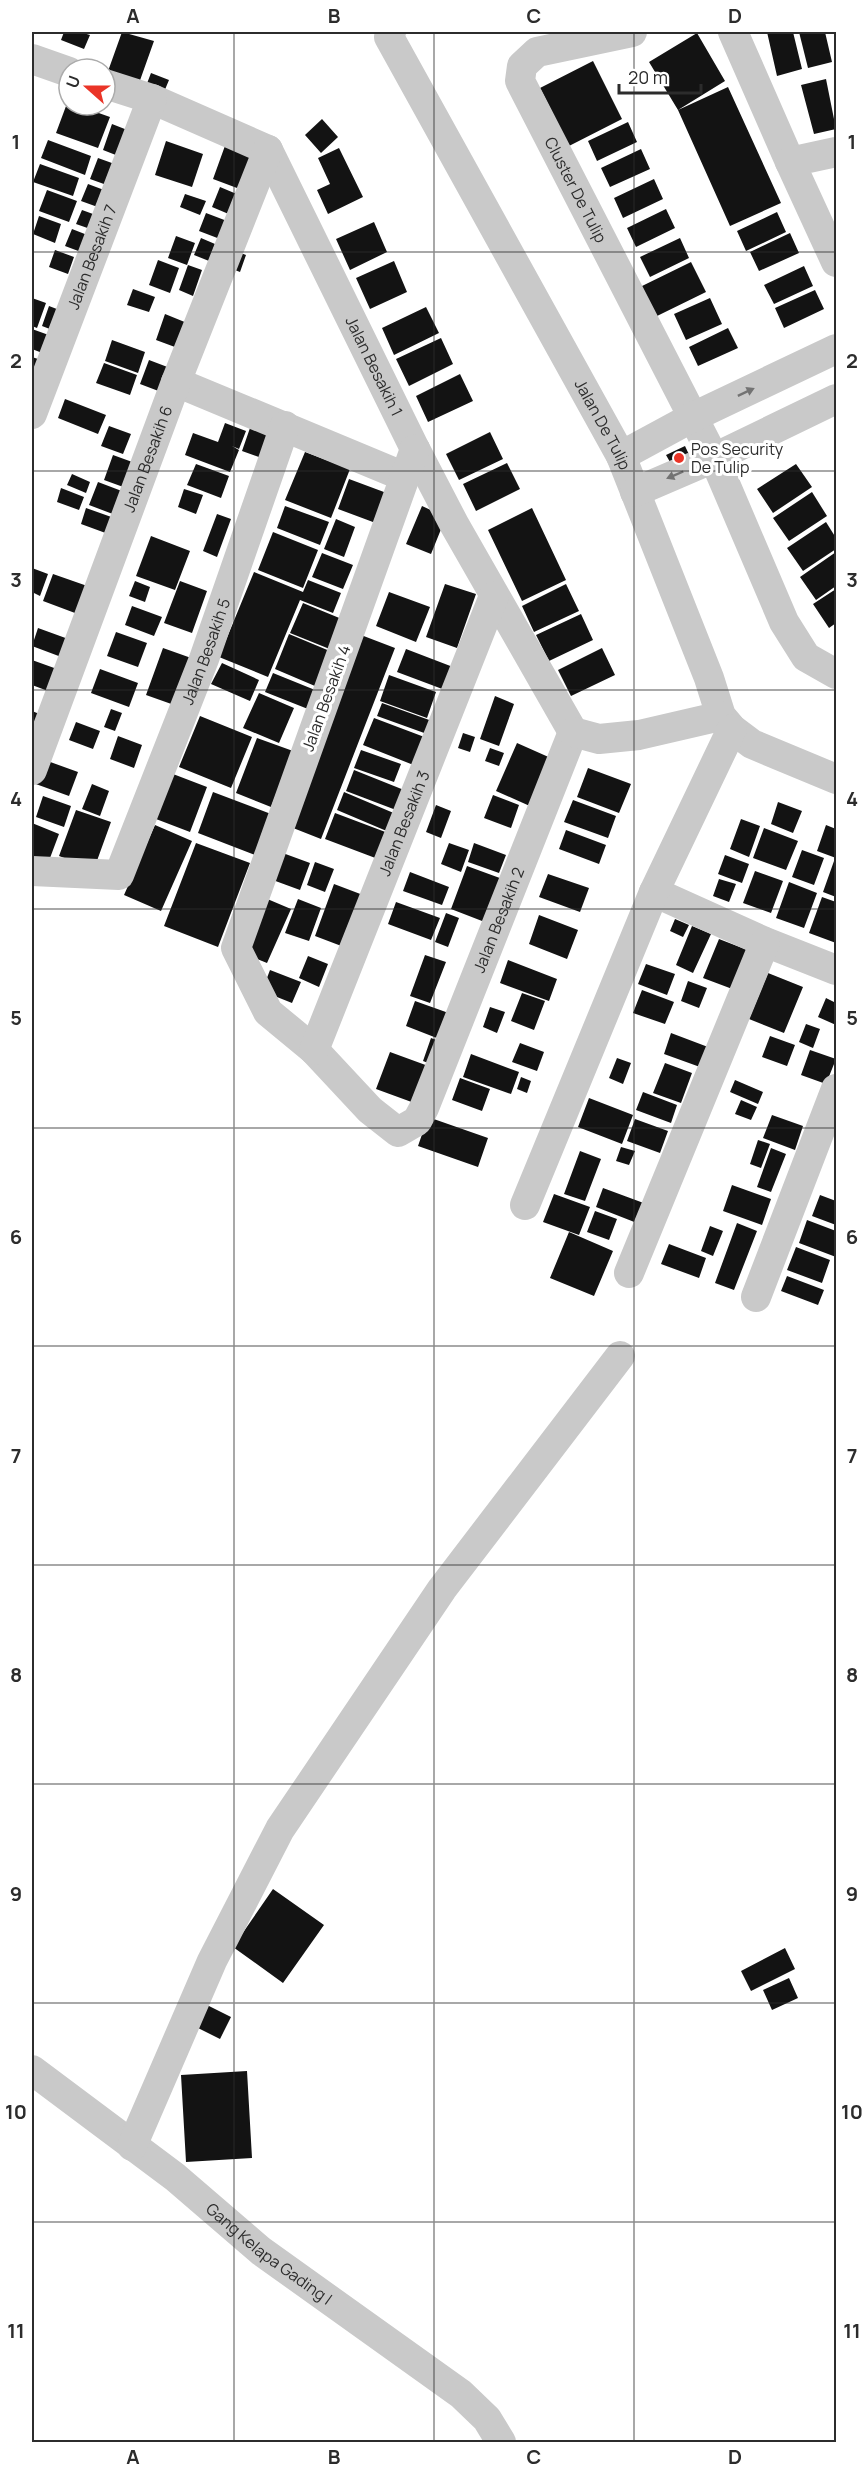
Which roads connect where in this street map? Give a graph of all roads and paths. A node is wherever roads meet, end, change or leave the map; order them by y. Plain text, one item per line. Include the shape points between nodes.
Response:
1 (632, 32) edge
2 (734, 32) edge
3 (385, 33) edge
4 (33, 65) edge
5 (57, 70) edge
6 (117, 88) edge
7 (152, 99) junction
8 (268, 150) junction
9 (837, 152) edge
10 (790, 162) junction
11 (837, 262) edge
12 (837, 349) edge
13 (176, 382) junction
14 (837, 399) edge
15 (32, 414) edge
16 (693, 417) junction
17 (285, 426) junction
18 (414, 449) junction
19 (621, 456) junction
20 (714, 458) junction
21 (405, 477) junction
22 (635, 492) junction
23 (494, 596) junction
24 (837, 674) edge
25 (726, 723) junction
26 (573, 732) junction
27 (32, 770) edge
28 (837, 779) edge
29 (32, 871) edge
30 (654, 892) junction
31 (765, 942) junction
32 (837, 970) edge
33 (315, 1050) junction
34 (837, 1089) edge
35 (525, 1205) dead end
36 (629, 1273) dead end
37 (756, 1297) dead end
38 (620, 1356) dead end
39 (32, 2070) edge
40 (132, 2146) junction
41 (501, 2442) edge

1 - 16 street, Cluster De Tulip via 537,52 522,66 520,81
2 - 10 street
3 - 19 street, Jalan De Tulip
4 - 5 street
6 - 7 street
7 - 8 street
7 - 15 street, Jalan Besakih 7
8 - 13 street, Jalan Besakih 6
8 - 18 street, Jalan Besakih 1
9 - 10 street
10 - 11 street
16 -> 12 street
13 - 17 street
13 - 27 street, Jalan Besakih 6
14 - 20 street
16 - 19 street
16 - 20 street, Cluster De Tulip
17 - 21 street
17 - 29 street, Jalan Besakih 5 via 204,659 119,875
18 - 21 street, Jalan Besakih 4
18 - 23 street, Jalan Besakih 1
19 - 22 street, Jalan De Tulip
20 -> 22 street
20 - 24 street, Cluster De Tulip via 784,622 806,657
21 - 33 street, Jalan Besakih 4 via 236,948 268,1012
22 - 25 street, Jalan De Tulip
23 - 26 street, Jalan Besakih 1
23 - 33 street, Jalan Besakih 3
25 - 26 street via 599,739
25 - 28 street via 752,744
25 - 30 street
26 - 33 street, Jalan Besakih 2 via 417,1121 398,1132 370,1110
30 - 31 street
30 - 35 street
31 - 32 street
31 - 36 street
34 - 37 street
38 - 40 street via 442,1589 280,1829 212,1961
39 - 40 street, Gang Kelapa Gading I
40 - 41 street, Gang Kelapa Gading I via 261,2251 461,2394 487,2419

